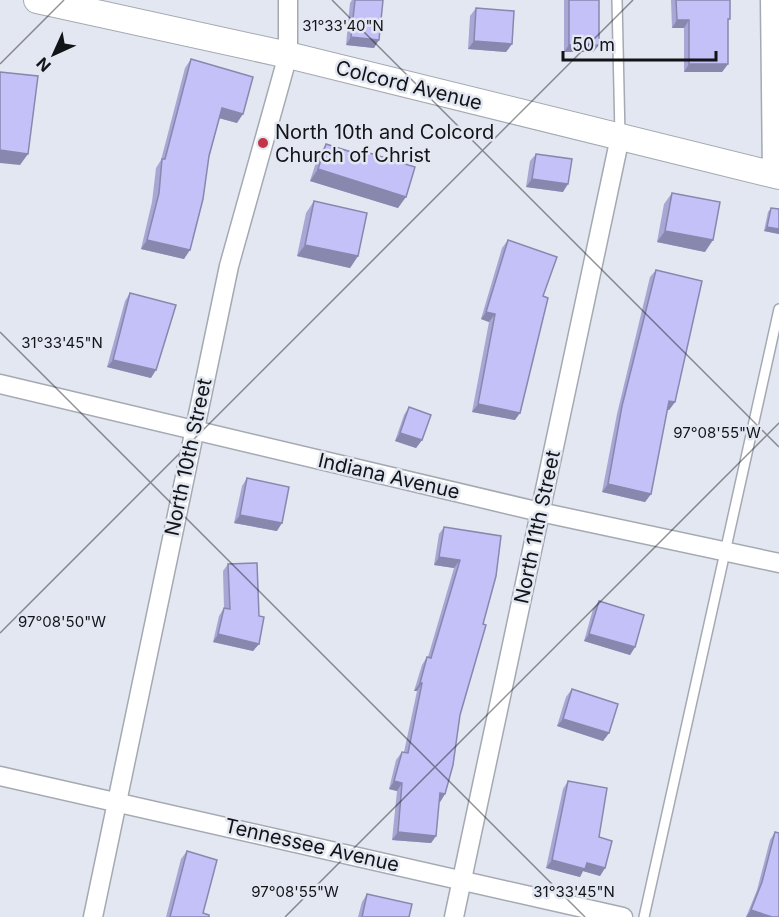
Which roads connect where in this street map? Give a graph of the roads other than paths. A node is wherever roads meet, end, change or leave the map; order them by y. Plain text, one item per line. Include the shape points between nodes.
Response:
1 (37, 0) edge
2 (288, 0) edge
3 (616, 0) edge
4 (770, 0) edge
5 (288, 55) junction
6 (620, 137) junction
7 (776, 176) edge
8 (779, 309) edge
9 (0, 384) edge
10 (194, 430) junction
11 (540, 512) junction
12 (724, 551) junction
13 (779, 563) edge
14 (0, 776) edge
15 (116, 801) junction
16 (462, 878) junction
17 (93, 917) edge
18 (454, 917) edge
19 (623, 917) edge
20 (644, 917) edge

1 - 5 street, Colcord Avenue
2 - 5 street, North 10th Street
3 - 6 lane
4 - 7 street
5 - 6 street, Colcord Avenue
5 - 10 street, North 10th Street via 229,266
6 - 7 street, Colcord Avenue
6 - 11 street, North 11th Street
8 - 12 lane
9 - 10 street, Indiana Avenue
10 - 11 street, Indiana Avenue
10 - 15 street, North 10th Street
11 - 12 street, Indiana Avenue
11 - 16 street, North 11th Street
12 - 13 street, Indiana Avenue
12 - 20 lane
14 - 15 street, Tennessee Avenue
15 - 16 street, Tennessee Avenue
15 - 17 street, North 10th Street
16 - 18 street, North 11th Street
16 - 19 street, Tennessee Avenue

